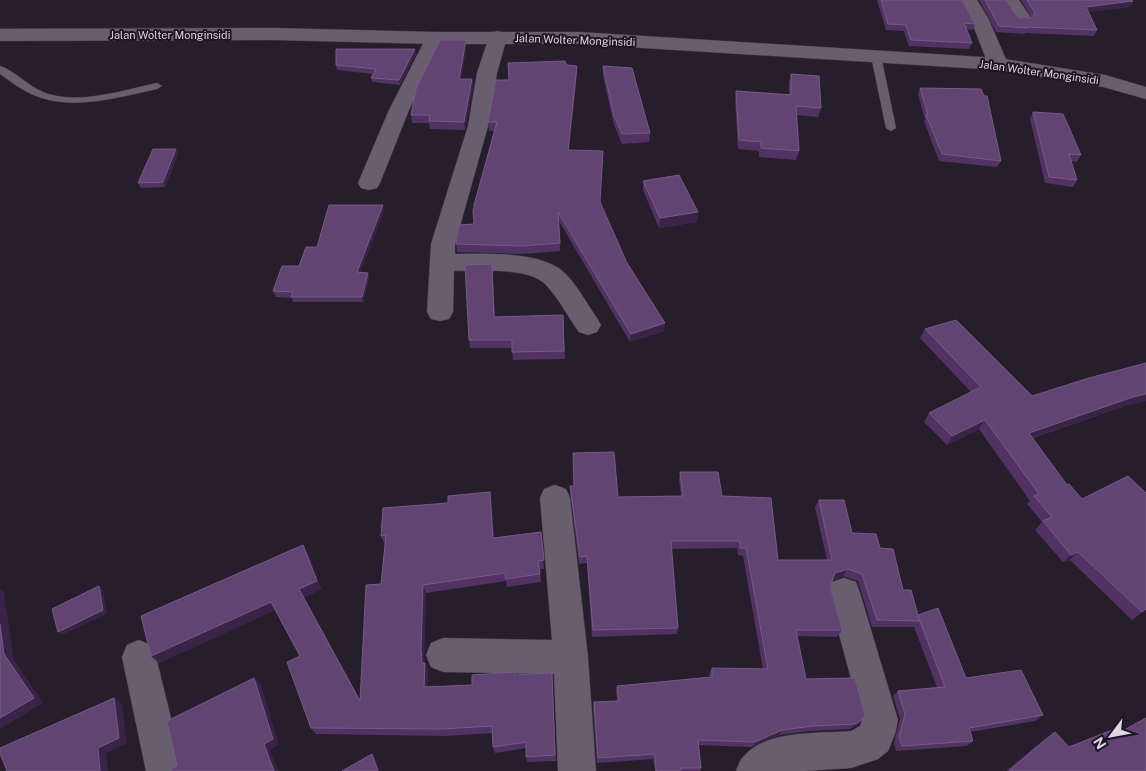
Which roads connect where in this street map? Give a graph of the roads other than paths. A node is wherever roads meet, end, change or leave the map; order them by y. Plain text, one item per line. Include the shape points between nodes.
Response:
1 (968, 0) edge
2 (1010, 0) edge
3 (1022, 18) edge
4 (0, 35) edge
5 (498, 37) junction
6 (435, 38) junction
7 (876, 56) junction
8 (998, 64) junction
9 (0, 69) edge
10 (157, 86) dead end
11 (1146, 93) edge
12 (891, 128) dead end
13 (368, 183) dead end
14 (442, 264) junction
15 (440, 312) dead end
16 (588, 325) dead end
17 (555, 498) dead end
18 (844, 593) dead end
19 (443, 655) dead end
20 (139, 656) dead end
21 (571, 657) junction
22 (165, 771) edge
23 (577, 771) edge
24 (755, 771) edge

1 - 8 street
2 - 3 street
4 - 6 street, Jalan Wolter Monginsidi via 274,34
5 - 6 street, Jalan Wolter Monginsidi
5 - 7 street, Jalan Wolter Monginsidi via 579,38
5 - 14 street via 487,73 478,126 443,244
6 - 13 street
7 - 8 street, Jalan Wolter Monginsidi
7 - 12 lane
8 - 11 street, Jalan Wolter Monginsidi via 1105,81
9 - 10 lane via 21,84 53,98 98,98
14 - 15 street
14 - 16 street via 493,264 544,272 552,276
17 - 21 street
18 - 24 street via 880,720 875,738 861,748 778,755
19 - 21 street
20 - 22 street
21 - 23 street

